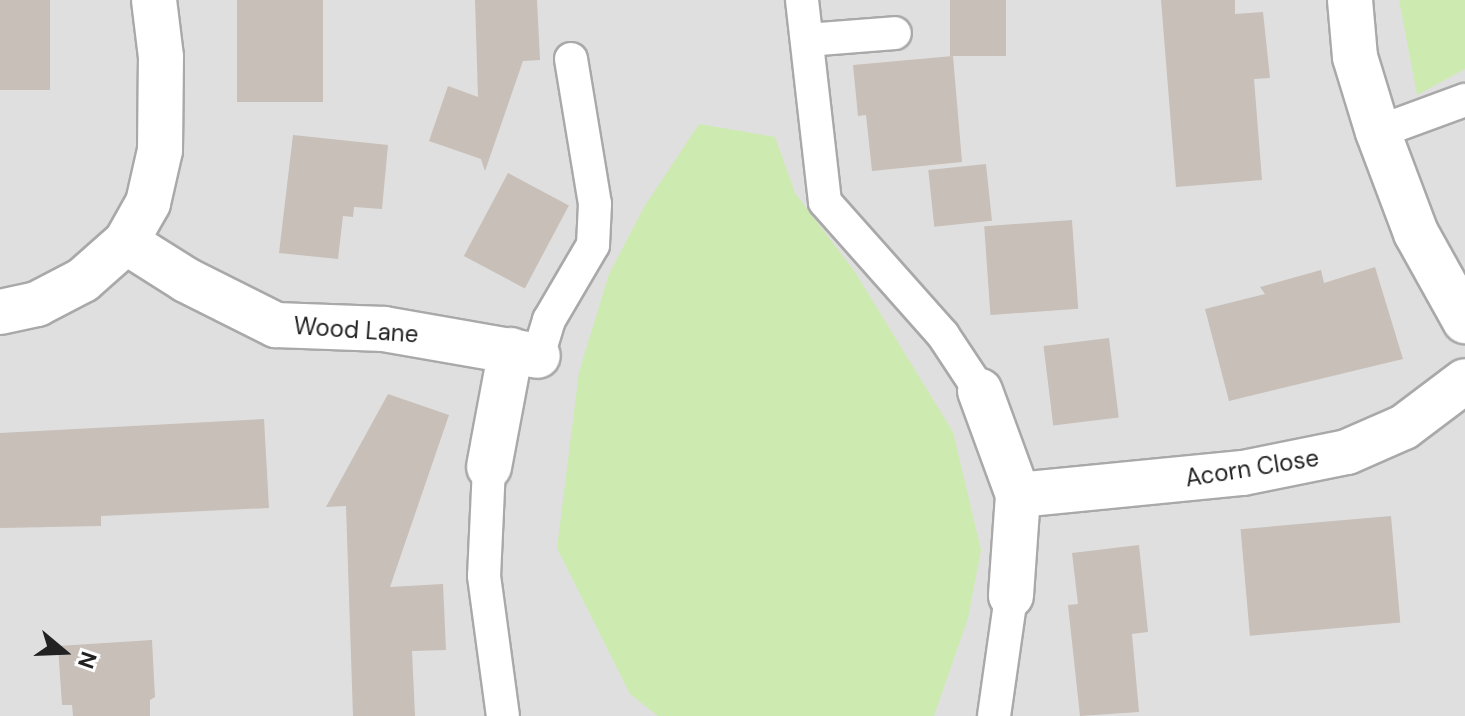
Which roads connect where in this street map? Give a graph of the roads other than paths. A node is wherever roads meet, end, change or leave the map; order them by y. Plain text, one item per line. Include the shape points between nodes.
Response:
1 (154, 0) edge
2 (802, 0) edge
3 (1350, 0) edge
4 (895, 33) dead end
5 (807, 40) junction
6 (571, 59) dead end
7 (1465, 100) edge
8 (1378, 132) junction
9 (126, 242) junction
10 (0, 312) edge
11 (1465, 321) edge
12 (524, 353) junction
13 (1465, 381) edge
14 (980, 391) joint
15 (489, 467) joint
16 (1018, 495) junction
17 (1011, 596) joint
18 (503, 716) edge
19 (994, 716) edge

1 - 9 street via 161,57 160,150 148,203
2 - 5 lane
3 - 8 street via 1355,57
4 - 5 lane
5 - 14 lane via 825,202 943,335
6 - 12 lane via 595,204 593,245
7 - 8 lane
8 - 11 street via 1416,233
9 - 10 street via 83,280 37,304
9 - 12 street, Wood Lane via 186,280 276,325 384,329
12 - 15 street
13 - 16 street, Acorn Close via 1404,427 1347,452 1243,473
14 - 16 street
15 - 18 lane via 484,576
16 - 17 street
17 - 19 lane

